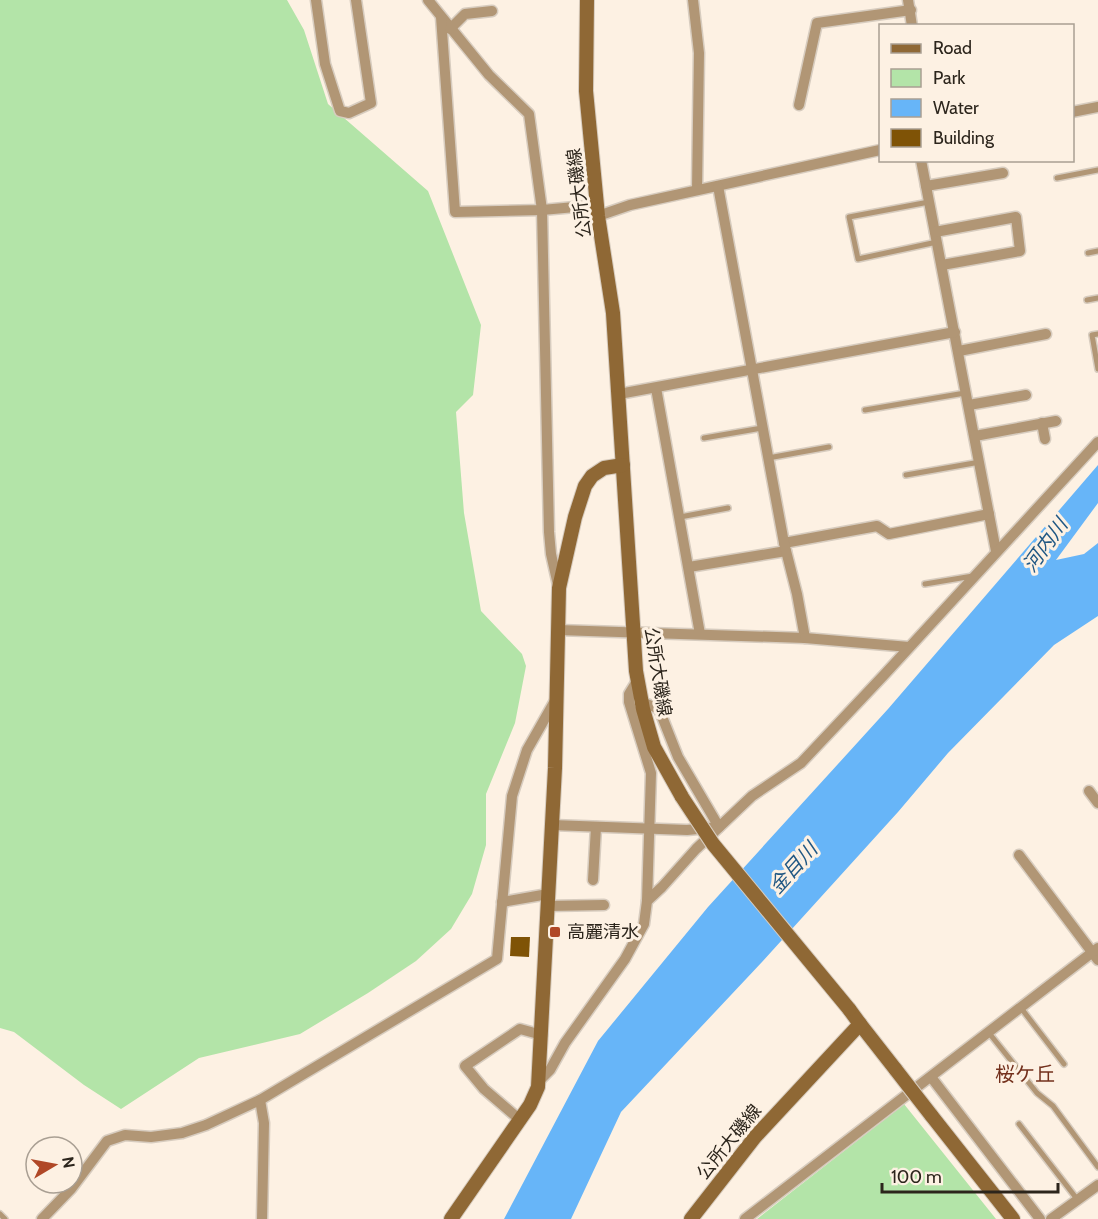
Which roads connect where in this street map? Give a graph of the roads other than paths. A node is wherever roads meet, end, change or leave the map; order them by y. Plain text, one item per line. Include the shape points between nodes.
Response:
1 (316, 0) edge
2 (356, 0) edge
3 (428, 0) edge
4 (587, 0) edge
5 (693, 0) edge
6 (910, 5) edge
7 (492, 11) dead end
8 (441, 17) junction
9 (912, 24) edge
10 (450, 29) junction
11 (799, 105) dead end
12 (1098, 107) edge
13 (1074, 112) edge
14 (879, 150) edge
15 (921, 162) edge
16 (1098, 170) edge
17 (1003, 173) dead end
18 (1057, 178) dead end
19 (718, 186) junction
20 (926, 186) junction
21 (697, 190) junction
22 (929, 202) junction
23 (542, 210) junction
24 (598, 210) junction
25 (936, 237) junction
26 (1098, 251) edge
27 (1088, 253) dead end
28 (942, 265) junction
29 (1098, 298) edge
30 (1087, 300) dead end
31 (955, 332) junction
32 (1046, 334) dead end
33 (1098, 334) edge
34 (959, 351) junction
35 (753, 368) junction
36 (1098, 369) edge
37 (656, 388) junction
38 (966, 393) junction
39 (619, 394) junction
40 (1026, 395) dead end
41 (969, 405) junction
42 (865, 410) dead end
43 (1056, 421) dead end
44 (1042, 423) junction
45 (762, 428) junction
46 (975, 436) junction
47 (704, 438) dead end
48 (1045, 439) dead end
49 (1098, 442) edge
50 (829, 447) dead end
51 (768, 458) junction
52 (980, 462) junction
53 (623, 465) junction
54 (906, 475) dead end
55 (728, 508) dead end
56 (989, 514) junction
57 (680, 517) junction
58 (785, 547) junction
59 (996, 551) junction
60 (689, 567) junction
61 (975, 576) junction
62 (925, 584) dead end
63 (559, 588) junction
64 (558, 630) junction
65 (632, 633) junction
66 (699, 634) junction
67 (805, 638) junction
68 (909, 647) junction
69 (637, 681) junction
70 (556, 698) junction
71 (642, 702) junction
72 (1089, 790) dead end
73 (1098, 803) edge
74 (552, 825) junction
75 (596, 827) junction
76 (719, 827) junction
77 (650, 829) junction
78 (1019, 855) dead end
79 (592, 880) dead end
80 (547, 900) junction
81 (647, 901) junction
82 (502, 902) junction
83 (604, 905) dead end
84 (1096, 953) edge
85 (1021, 1008) junction
86 (860, 1024) junction
87 (989, 1033) junction
88 (542, 1035) junction
89 (1064, 1064) dead end
90 (931, 1077) junction
91 (540, 1080) junction
92 (260, 1100) junction
93 (520, 1120) junction
94 (1019, 1124) dead end
95 (1098, 1167) edge
96 (1098, 1185) edge
97 (1077, 1199) junction
98 (0, 1214) edge
99 (5, 1219) edge
100 (42, 1219) edge
101 (261, 1219) edge
102 (451, 1219) edge
103 (691, 1219) edge
104 (745, 1219) edge
105 (1013, 1219) edge
106 (1040, 1219) edge
107 (1051, 1219) edge

1 - 2 street via 325,64 340,111 349,113 371,103
3 - 8 street
4 - 24 main road, 公所大磯線 via 586,91
5 - 21 street via 699,53
6 - 9 street
6 - 11 street via 817,23
7 - 10 street via 465,15
8 - 10 street
8 - 23 street via 455,212
10 - 23 street via 529,114
12 - 13 street
14 - 19 street
15 - 20 street
16 - 18 lane
17 - 20 street
19 - 21 street
19 - 35 street
20 - 22 street
21 - 24 street
22 - 25 street
22 - 25 lane via 849,217 858,259
23 - 24 street
23 - 63 street via 549,532
24 - 39 main road, 公所大磯線 via 613,313
25 - 28 street
25 - 28 street via 1016,217 1020,251
26 - 27 lane
28 - 31 street
29 - 30 lane
31 - 34 street
31 - 35 street
32 - 34 street
33 - 36 lane via 1092,335
34 - 38 street
35 - 37 street
35 - 45 street
37 - 39 street
37 - 57 street
38 - 41 street
38 - 42 lane
39 - 53 main road, 公所大磯線
40 - 41 street
41 - 46 street
43 - 44 street
44 - 46 street
44 - 48 street
45 - 47 lane
45 - 51 street
46 - 52 street
49 - 59 street
50 - 51 lane
51 - 58 street
52 - 54 lane
52 - 56 street
53 - 63 main road via 603,468 585,486
53 - 65 main road, 公所大磯線
55 - 57 lane
56 - 58 street via 889,534 877,526
56 - 59 street
57 - 60 street
58 - 60 street
58 - 67 street
59 - 61 street
60 - 66 street
61 - 62 lane
61 - 68 street
63 - 64 main road
64 - 65 street
64 - 70 main road
65 - 66 street
65 - 69 main road, 公所大磯線
66 - 67 street
67 - 68 street
68 - 76 street via 801,763 752,796
69 - 71 main road, 公所大磯線
69 - 77 street via 629,702 651,773
70 - 74 main road
70 - 82 street via 527,750 512,796
71 - 76 street via 659,709 678,757
71 - 86 main road, 公所大磯線, bridge via 654,747 713,844
72 - 73 street
74 - 75 street
74 - 80 main road
75 - 77 street
75 - 79 street
76 - 77 street
76 - 81 street
77 - 81 street
78 - 84 street
80 - 82 street
80 - 83 street
80 - 88 main road
81 - 91 street via 644,924 625,959
82 - 92 street via 498,959
84 - 85 street
85 - 87 street
85 - 89 lane
86 - 103 main road, 公所大磯線 via 755,1137
86 - 105 main road, bridge
87 - 90 street
87 - 95 lane via 1037,1093 1053,1106
88 - 91 main road
88 - 93 street via 520,1029 465,1066 484,1089
90 - 104 street
90 - 106 street
91 - 93 main road via 534,1100
92 - 100 street via 182,1133 125,1135 107,1141 71,1189
92 - 101 street via 264,1123
93 - 102 main road
94 - 97 lane
96 - 97 street
97 - 107 street
98 - 99 lane

